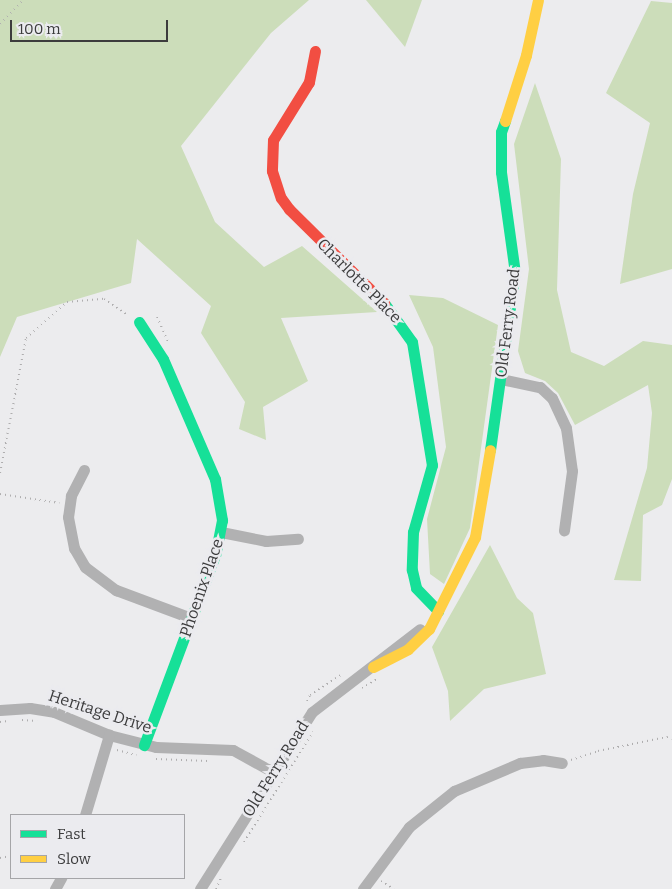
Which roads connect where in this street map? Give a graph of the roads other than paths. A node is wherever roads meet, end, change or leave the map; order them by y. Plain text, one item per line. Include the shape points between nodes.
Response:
1 (538, 0) edge
2 (315, 51) dead end
3 (139, 322) road end
4 (501, 379) junction
5 (84, 470) dead end
6 (564, 530) dead end
7 (221, 532) junction
8 (298, 540) dead end
9 (438, 611) junction
10 (192, 618) junction
11 (0, 710) edge
12 (109, 735) junction
13 (144, 745) junction
14 (562, 763) road end
15 (273, 772) junction
16 (85, 814) edge
17 (200, 889) edge
18 (363, 889) edge

1 - 4 street, Old Ferry Road via 526,55 501,132 501,172 515,261
2 - 9 street, Charlotte Place via 309,82 273,140 272,171 281,198 289,209 392,311 412,342 432,465 413,532 412,570 416,588
3 - 7 street, Phoenix Place via 163,359 215,479 222,507
4 - 6 street via 540,387 552,398 566,428 572,471
4 - 9 street, Old Ferry Road via 475,537
5 - 10 street via 69,504 68,528 74,548 92,574 116,590
7 - 8 street via 266,541
7 - 10 street, Phoenix Place
9 - 15 street, Old Ferry Road via 429,629 417,642 373,667 316,708
10 - 13 street, Phoenix Place
11 - 12 street, Heritage Drive via 30,708 54,712
12 - 13 street, Heritage Drive
12 - 16 street
13 - 15 street, Heritage Drive via 181,750 233,750
14 - 18 street via 520,763 454,791 409,827
15 - 17 street, Old Ferry Road

